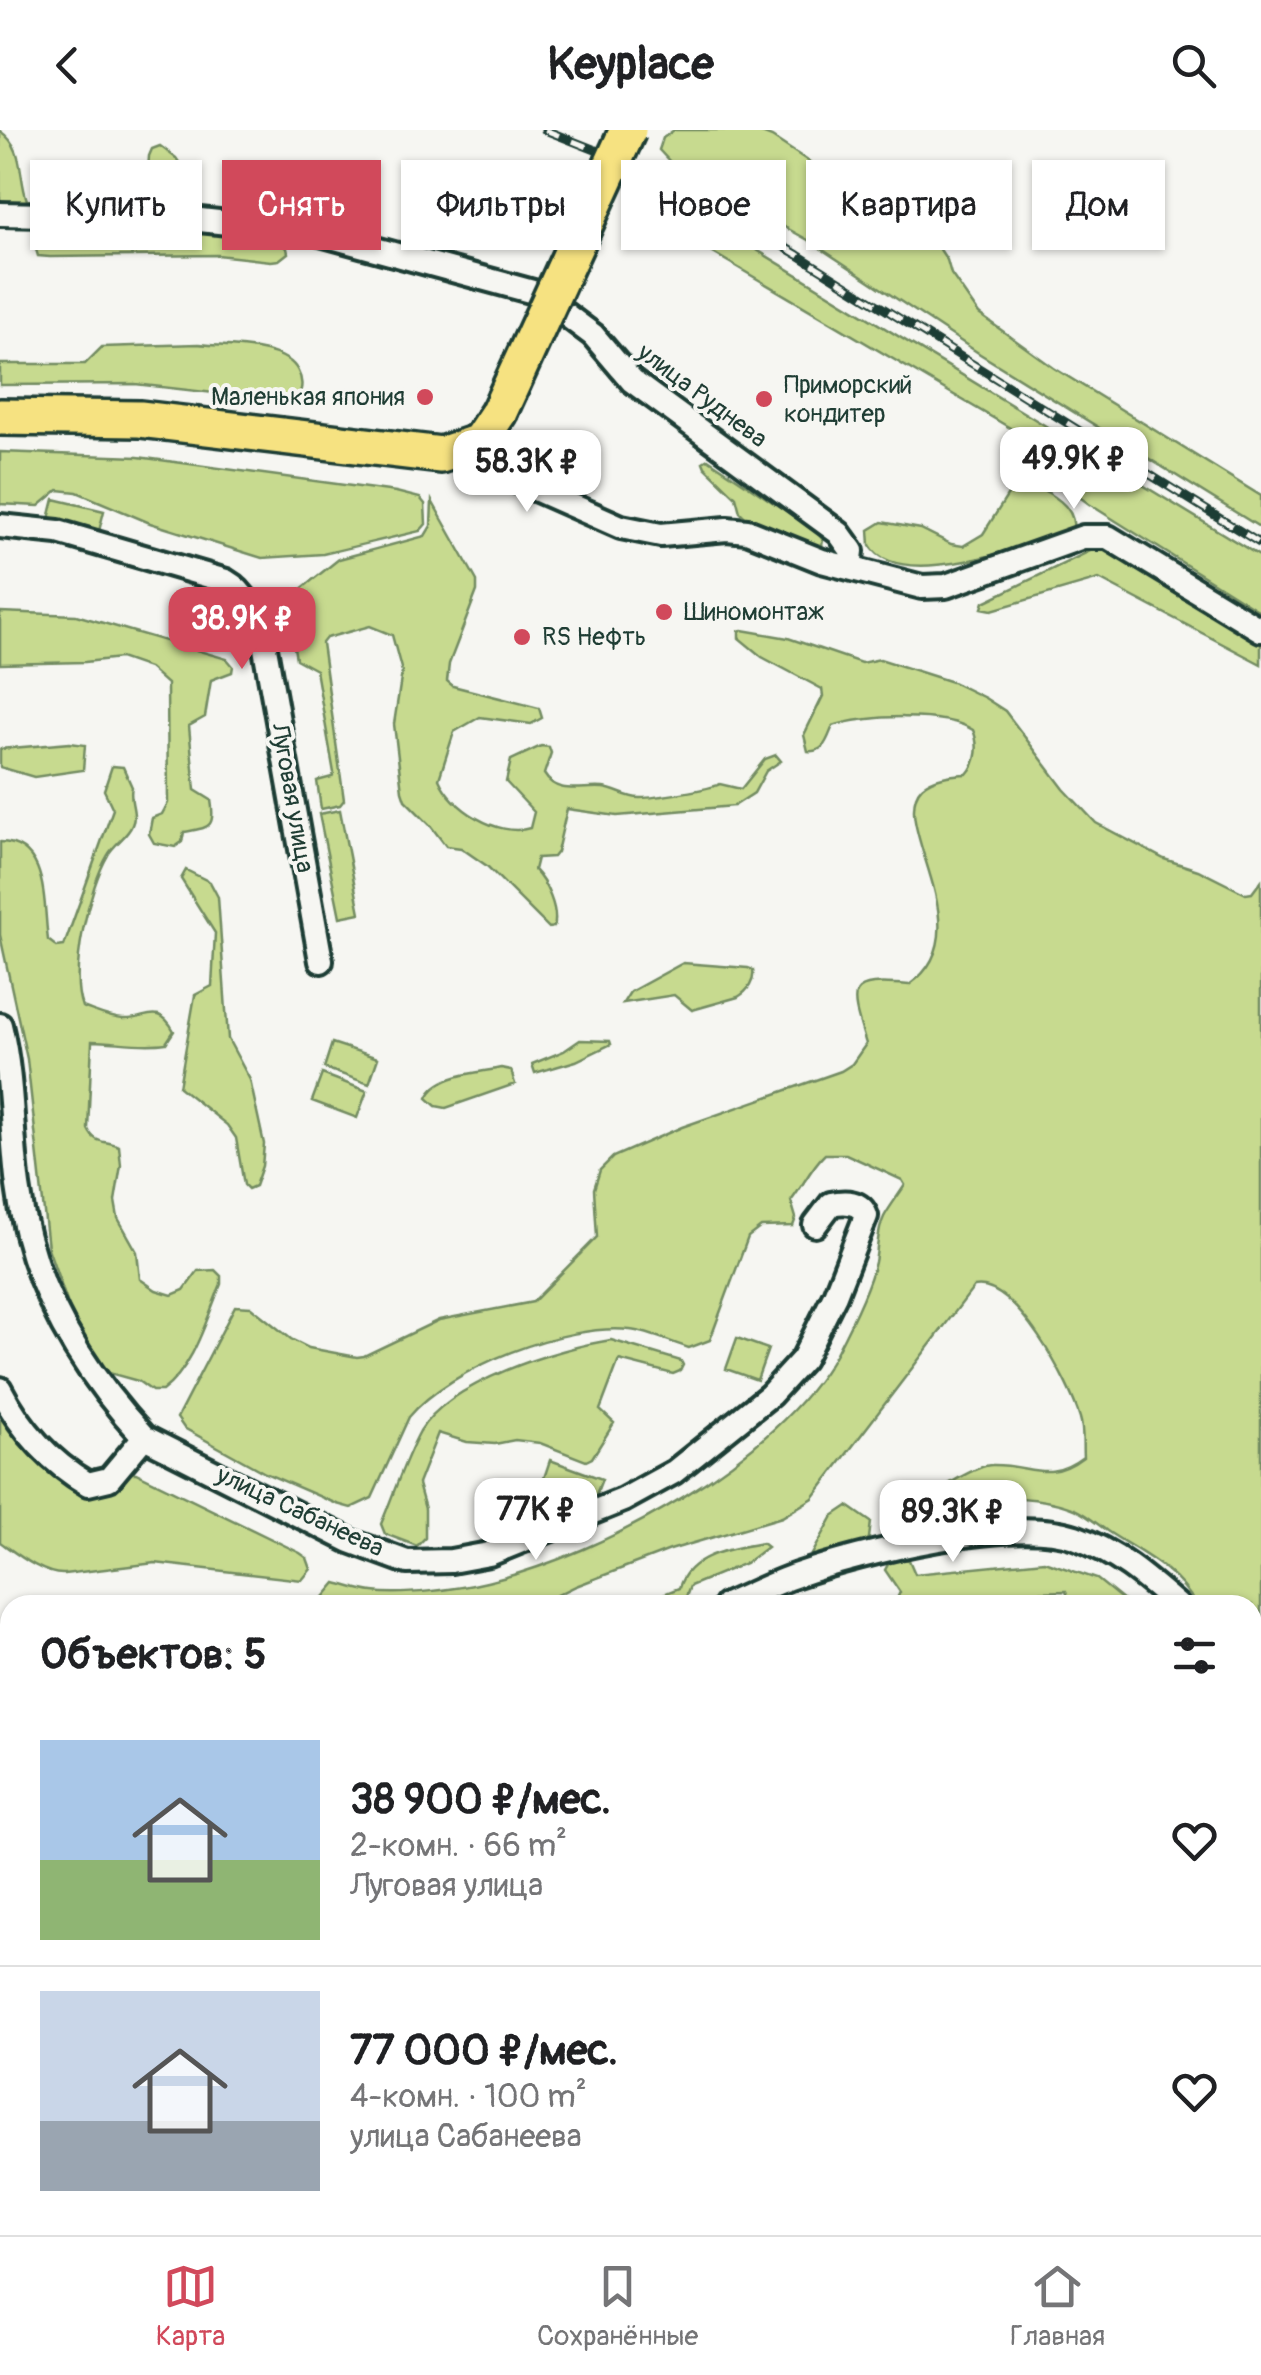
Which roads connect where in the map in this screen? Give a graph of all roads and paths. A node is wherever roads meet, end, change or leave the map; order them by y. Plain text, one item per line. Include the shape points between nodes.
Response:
1 (628, 130) edge
2 (0, 214) edge
3 (0, 417) edge
4 (479, 442) junction
5 (0, 526) edge
6 (850, 568) junction
7 (1261, 630) edge
8 (321, 960) dead end
9 (0, 1024) edge
10 (814, 1225) dead end
11 (0, 1390) edge
12 (144, 1437) junction
13 (750, 1595) edge
14 (1166, 1595) edge

1 - 4 main road, bridge via 500,412
2 - 6 street, улица Руднева via 195,219 313,232 537,294 593,335 632,382 840,533 852,552
3 - 4 main road via 140,419 424,455
4 - 6 street via 510,478 609,523 661,536 747,531
5 - 8 street, Луговая улица via 58,532 226,582 248,602 265,648
6 - 7 street via 922,588 946,586 1095,535
9 - 12 street via 33,1260 85,1367
10 - 12 street, улица Сабанеева via 831,1204 861,1208 866,1216 828,1310 785,1381 674,1472 489,1554 408,1562 350,1541
11 - 12 street via 28,1433 88,1484 109,1479
13 - 14 street via 881,1552 980,1533 1045,1531 1111,1553

